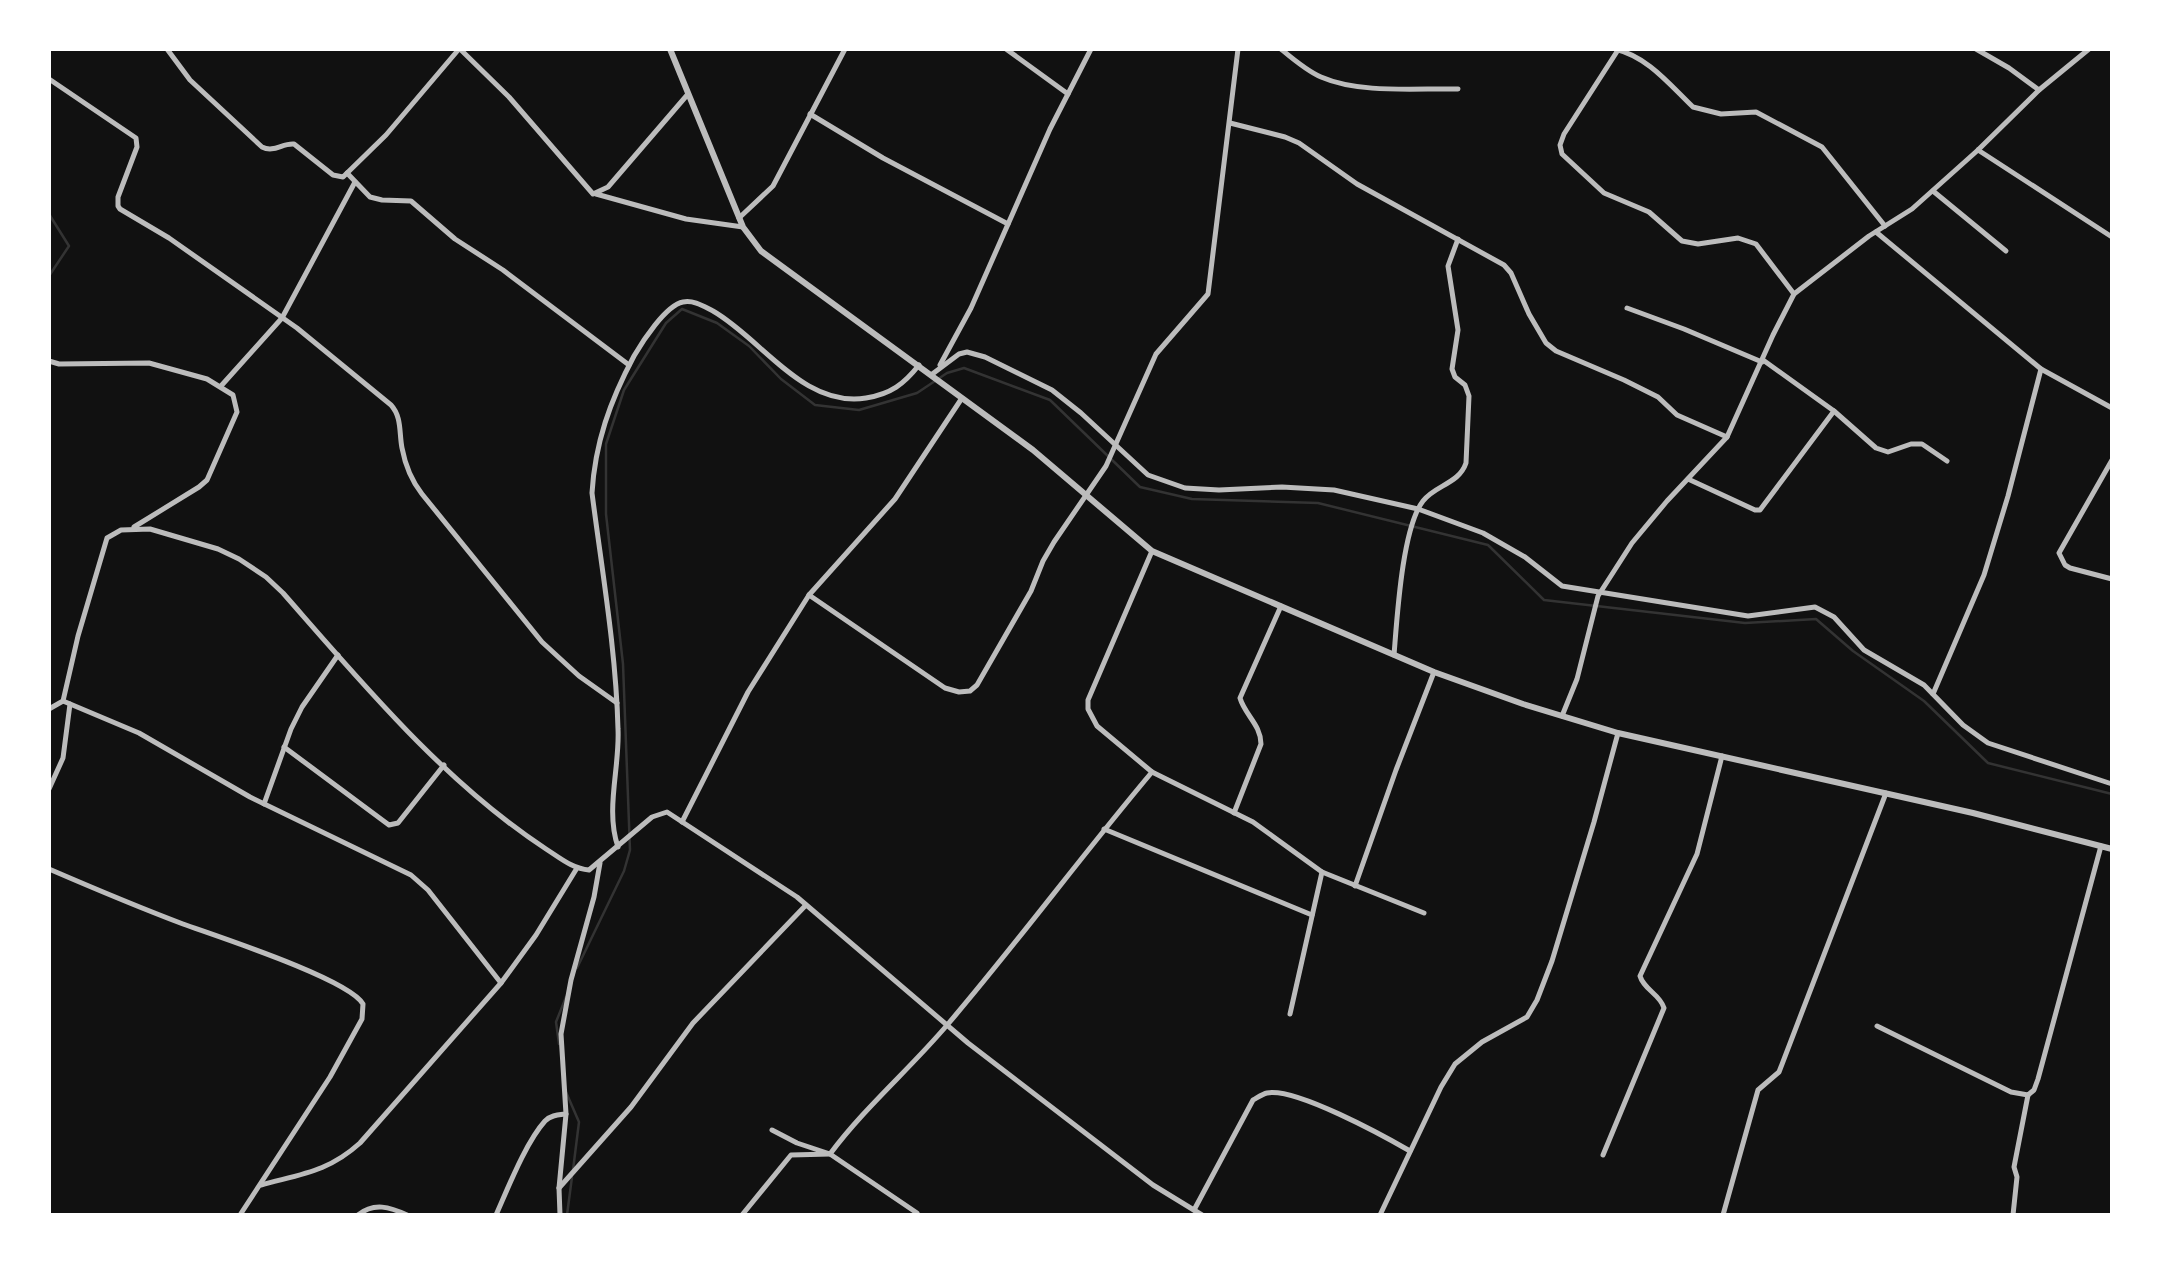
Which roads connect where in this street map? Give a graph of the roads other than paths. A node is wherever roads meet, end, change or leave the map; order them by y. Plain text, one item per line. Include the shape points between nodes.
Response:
1 (167, 49) edge
2 (460, 49) edge
3 (670, 49) edge
4 (845, 49) edge
5 (1006, 49) edge
6 (1091, 49) edge
7 (1238, 49) edge
8 (1281, 49) edge
9 (1616, 49) edge
10 (1976, 49) edge
11 (2089, 49) edge
12 (49, 79) edge
13 (1458, 89) dead end
14 (2039, 90) junction
15 (688, 94) junction
16 (1068, 94) junction
17 (810, 114) junction
18 (1230, 124) junction
19 (1978, 150) junction
20 (347, 173) junction
21 (355, 182) junction
22 (1933, 191) junction
23 (596, 194) junction
24 (739, 218) junction
25 (1008, 224) junction
26 (1885, 226) junction
27 (743, 228) junction
28 (1876, 232) junction
29 (2112, 237) edge
30 (1458, 239) junction
31 (2006, 251) dead end
32 (1794, 294) junction
33 (1627, 308) dead end
34 (282, 318) junction
35 (49, 361) edge
36 (1763, 361) junction
37 (629, 365) junction
38 (919, 365) junction
39 (939, 367) junction
40 (2041, 369) junction
41 (932, 375) junction
42 (221, 386) junction
43 (962, 398) junction
44 (2112, 408) edge
45 (1834, 411) junction
46 (1727, 437) junction
47 (1115, 448) junction
48 (1947, 460) dead end
49 (2112, 460) edge
50 (1688, 479) junction
51 (1087, 496) junction
52 (1418, 511) junction
53 (131, 529) junction
54 (1152, 551) junction
55 (2112, 579) edge
56 (1600, 593) junction
57 (810, 595) junction
58 (1282, 606) junction
59 (338, 655) junction
60 (1394, 655) junction
61 (1434, 672) junction
62 (1933, 694) junction
63 (62, 701) junction
64 (617, 703) junction
65 (70, 704) junction
66 (49, 709) edge
67 (1562, 716) junction
68 (1618, 733) junction
69 (284, 747) junction
70 (1722, 756) junction
71 (444, 765) junction
72 (1152, 772) junction
73 (2112, 785) edge
74 (49, 789) edge
75 (1886, 793) junction
76 (264, 804) junction
77 (1234, 813) junction
78 (682, 822) junction
79 (1104, 829) junction
80 (620, 845) junction
81 (2101, 846) junction
82 (2112, 849) edge
83 (600, 863) junction
84 (577, 868) junction
85 (49, 869) edge
86 (1321, 872) junction
87 (1355, 886) junction
88 (806, 905) junction
89 (1424, 913) dead end
90 (1312, 915) junction
91 (501, 983) junction
92 (1290, 1014) dead end
93 (947, 1025) junction
94 (1877, 1026) dead end
95 (2028, 1095) junction
96 (566, 1114) junction
97 (772, 1130) dead end
98 (1410, 1152) junction
99 (831, 1154) junction
100 (1603, 1155) dead end
101 (261, 1185) junction
102 (559, 1188) junction
103 (1194, 1210) junction
104 (917, 1213) dead end
105 (240, 1215) edge
106 (358, 1215) edge
107 (407, 1215) edge
108 (496, 1215) edge
109 (560, 1215) edge
110 (742, 1215) edge
111 (1202, 1215) edge
112 (1380, 1215) edge
113 (1723, 1215) edge
114 (2013, 1215) edge

1 - 20 street via 190,80 262,147 273,150 294,144 336,177
2 - 20 street
2 - 23 street
3 - 15 street
4 - 17 street
5 - 16 street
6 - 16 street
7 - 18 street
8 - 13 street via 1332,80 1382,88
9 - 26 street via 1646,62 1699,110 1756,112 1822,147
9 - 32 street via 1564,134 1562,154 1604,193 1649,212 1682,241 1698,244 1738,238 1756,244
10 - 14 street
11 - 14 street
12 - 34 street via 136,138 118,197 120,209
14 - 19 street
15 - 23 street via 608,187
15 - 24 street
16 - 25 street
17 - 24 street via 773,186
17 - 25 street
18 - 30 street via 1298,143 1357,184
18 - 47 street via 1208,294 1156,354
19 - 22 street
19 - 29 street
20 - 21 street
21 - 34 street
21 - 37 street via 376,199 411,201 455,239
22 - 26 street
22 - 31 street
23 - 27 street via 686,219
24 - 27 street
25 - 39 street
26 - 28 street
27 - 38 street via 768,257
28 - 32 street
28 - 40 street
30 - 46 street via 1504,265 1546,343 1556,351 1658,397 1678,415
30 - 52 street via 1448,266 1458,330 1452,369 1469,396 1466,463 1464,471 1426,498
32 - 36 street
33 - 36 street
34 - 42 street
34 - 64 street via 395,409 413,483 542,642
35 - 42 street via 149,363
36 - 45 street
36 - 46 street
37 - 38 street via 642,341 673,306 685,302 699,304 726,319 797,378 828,395 854,400 873,397 900,386
37 - 64 street via 602,425 592,493
38 - 41 street
39 - 41 street
39 - 47 street via 967,352 985,357 1052,390
40 - 44 street
40 - 62 street via 1984,575
41 - 43 street
42 - 53 street via 233,395 237,412 207,480
43 - 51 street
43 - 57 street via 895,499
45 - 48 street via 1882,452 1922,443
45 - 50 street via 1760,510
46 - 50 street
47 - 51 street
47 - 52 street via 1149,475 1185,488 1334,490
49 - 55 street via 2059,553 2070,568
50 - 56 street via 1632,543
51 - 54 street
51 - 57 street via 1054,542 1015,620 970,691 945,688
52 - 56 street via 1483,533 1562,586
52 - 60 street via 1410,532
53 - 59 street via 155,530 239,559 283,593
53 - 63 street via 116,532 105,542
54 - 58 street
54 - 72 street via 1088,701 1097,726
56 - 62 street via 1748,616 1815,607 1834,617 1864,650
56 - 67 street
57 - 78 street via 748,692
58 - 60 street
58 - 77 street via 1240,698 1261,734 1261,744
59 - 69 street via 302,707
59 - 71 street
60 - 61 street
61 - 67 street
61 - 87 street
62 - 73 street via 1963,725 1989,743
63 - 65 street
63 - 66 street
64 - 80 street via 613,807 615,839
65 - 74 street via 63,758
65 - 76 street via 139,733
67 - 68 street
68 - 70 street
68 - 98 street via 1538,1000 1527,1017 1482,1042 1455,1064
69 - 71 street via 389,825 398,823
69 - 76 street
70 - 75 street
70 - 100 street via 1697,854 1640,976 1664,1008
71 - 84 street via 520,831
72 - 77 street
72 - 79 street
75 - 81 street
75 - 113 street via 1779,1072 1758,1090
76 - 91 street via 411,875
77 - 86 street
78 - 80 street via 666,811
78 - 88 street
79 - 90 street
79 - 93 street
80 - 83 street
81 - 82 street
81 - 95 street via 2038,1079
83 - 84 street via 589,870
83 - 96 street via 561,1034
84 - 91 street
85 - 101 street via 279,959 360,999 362,1019
86 - 87 street
86 - 90 street
87 - 89 street
88 - 93 street
88 - 102 street via 693,1023 631,1107
90 - 92 street
91 - 101 street via 347,1155 327,1167
93 - 99 street
93 - 103 street via 1153,1185
94 - 95 street via 2011,1092
95 - 114 street via 2014,1167
96 - 102 street
96 - 108 street via 545,1121
97 - 99 street
98 - 103 street via 1368,1127 1291,1095 1268,1092 1253,1100
98 - 112 street
99 - 104 street
99 - 110 street via 791,1155
101 - 105 street
102 - 109 street
103 - 111 street
106 - 107 street via 373,1206

